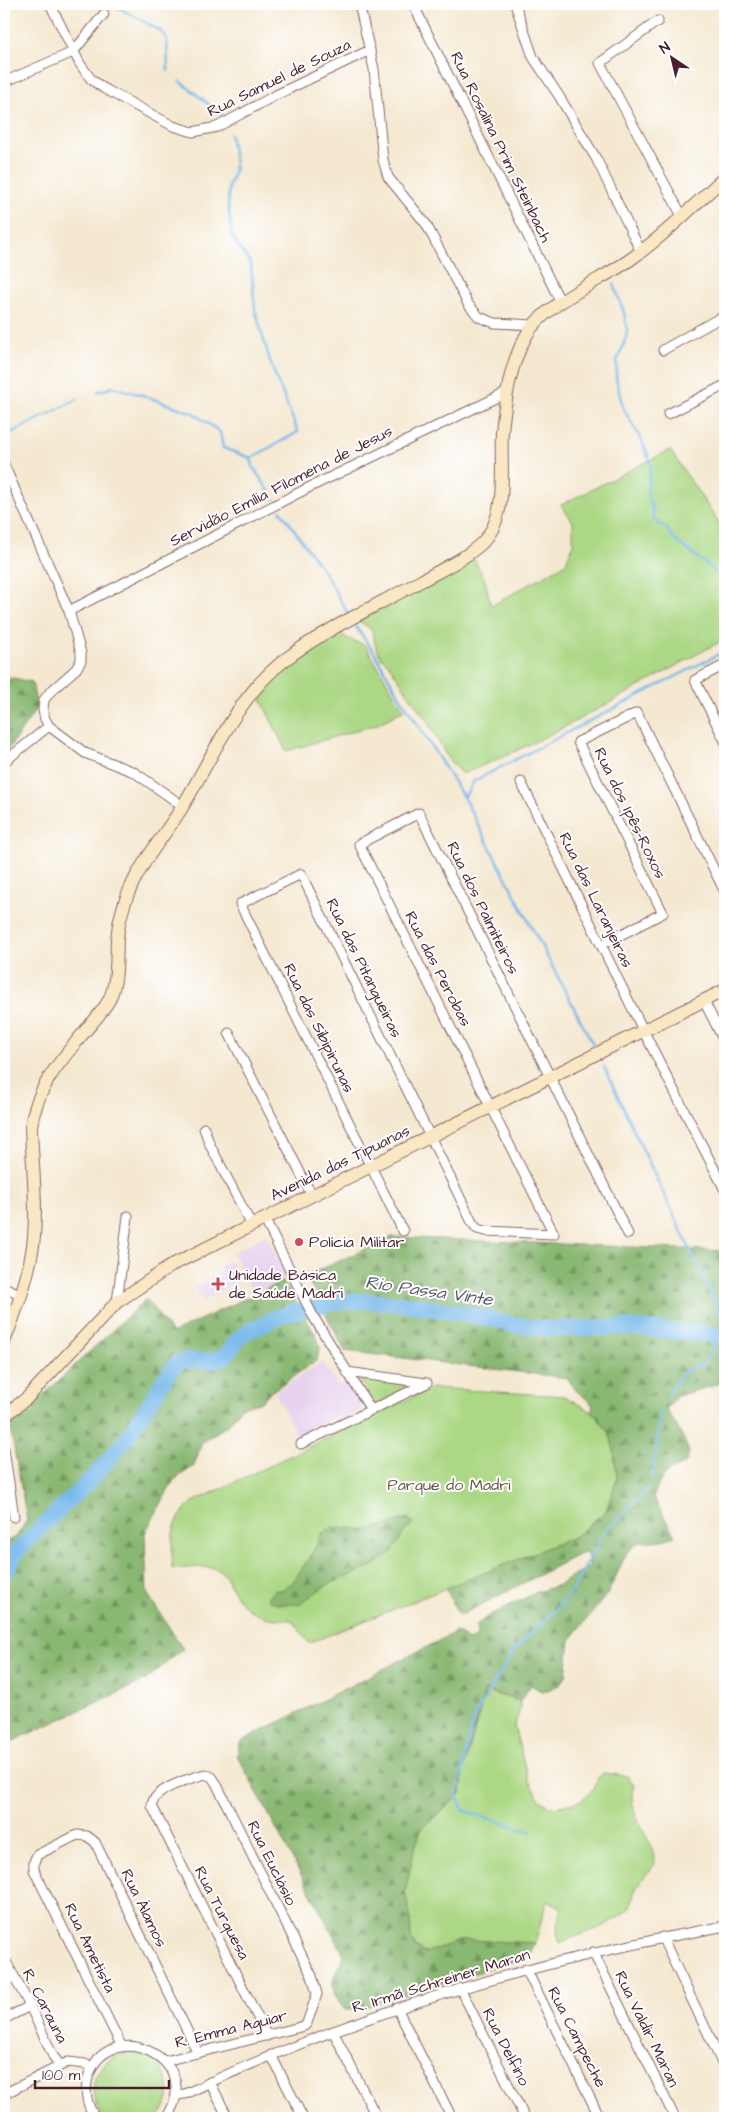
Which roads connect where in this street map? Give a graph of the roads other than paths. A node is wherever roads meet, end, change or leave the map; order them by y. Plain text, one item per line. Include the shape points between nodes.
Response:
1 (50, 4) edge
2 (359, 4) edge
3 (413, 4) edge
4 (515, 4) edge
5 (104, 14) dead end
6 (658, 21) dead end
7 (370, 50) junction
8 (73, 52) junction
9 (4, 82) edge
10 (725, 177) edge
11 (682, 216) junction
12 (641, 252) junction
13 (562, 303) junction
14 (725, 315) edge
15 (532, 325) junction
16 (663, 350) dead end
17 (725, 385) edge
18 (508, 392) junction
19 (668, 414) dead end
20 (4, 466) edge
21 (70, 610) junction
22 (725, 665) edge
23 (49, 726) junction
24 (725, 741) edge
25 (4, 762) edge
26 (521, 782) dead end
27 (183, 806) junction
28 (359, 844) joint
29 (725, 892) edge
30 (240, 904) joint
31 (601, 945) junction
32 (725, 990) edge
33 (704, 1001) junction
34 (644, 1030) junction
35 (229, 1033) dead end
36 (725, 1043) edge
37 (550, 1077) junction
38 (490, 1106) junction
39 (204, 1128) dead end
40 (430, 1137) junction
41 (370, 1166) junction
42 (725, 1190) edge
43 (311, 1194) junction
44 (128, 1216) dead end
45 (264, 1218) junction
46 (251, 1224) junction
47 (403, 1230) dead end
48 (628, 1234) dead end
49 (4, 1287) edge
50 (22, 1295) junction
51 (117, 1302) junction
52 (4, 1342) edge
53 (347, 1372) junction
54 (371, 1410) junction
55 (4, 1416) edge
56 (300, 1444) dead end
57 (4, 1449) edge
58 (14, 1517) dead end
59 (152, 1802) joint
60 (34, 1862) joint
61 (725, 1926) edge
62 (662, 1937) junction
63 (593, 1952) junction
64 (4, 1958) edge
65 (526, 1969) junction
66 (460, 1988) junction
67 (30, 2006) junction
68 (397, 2008) junction
69 (4, 2019) edge
70 (304, 2026) joint
71 (333, 2031) junction
72 (267, 2036) junction
73 (122, 2047) junction
74 (198, 2053) junction
75 (271, 2055) junction
76 (165, 2061) junction
77 (60, 2065) junction
78 (92, 2068) junction
79 (725, 2069) edge
80 (210, 2082) junction
81 (4, 2094) edge
82 (176, 2095) junction
83 (94, 2117) edge
84 (166, 2118) edge
85 (228, 2118) edge
86 (303, 2118) edge
87 (376, 2118) edge
88 (452, 2118) edge
89 (525, 2118) edge
90 (600, 2118) edge
91 (675, 2118) edge

1 - 8 street, Rua Samuel de Souza
2 - 7 street
3 - 13 street, Rua Rosalina Prim Steinbach
4 - 12 street via 533,57 597,160
5 - 8 street
6 - 11 street via 600,63
7 - 8 street, Rua Samuel de Souza via 217,127 193,132 173,126 103,88 85,73
7 - 15 street via 378,94 383,160 388,177 426,224 463,294 479,317 496,323
8 - 9 street
10 - 11 main road
11 - 12 main road
12 - 13 main road
13 - 15 main road
14 - 16 street
15 - 18 main road via 516,361
17 - 19 street
18 - 21 street, Servidão Emília Filomena de Jesus via 319,482
18 - 27 main road via 502,434 500,499 489,534 474,549 450,564 306,645 266,676 234,718
20 - 21 street
21 - 23 street via 79,641 80,661 44,700 44,719
22 - 24 street via 695,680
23 - 25 street
23 - 27 street via 85,753 134,772
26 - 31 street, Rua das Laranjeiras
27 - 50 main road via 145,861 125,902 108,1001 50,1074 36,1105 31,1126 34,1238
28 - 37 street, Rua dos Palmiteiros via 420,813
28 - 38 street, Rua das Perobas
29 - 31 street, Rua dos Ipês-Roxos via 637,713 578,742 663,913
30 - 40 street, Rua das Pitangueiras via 301,874
30 - 41 street, Rua das Sibipirunas
31 - 34 street, Rua das Laranjeiras
32 - 33 main road, Avenida das Tipuanas
33 - 34 main road, Avenida das Tipuanas
33 - 36 street
34 - 37 main road, Avenida das Tipuanas
34 - 42 street, Rua das Laranjeiras
35 - 43 street
37 - 38 main road, Avenida das Tipuanas
37 - 48 street
38 - 40 main road, Avenida das Tipuanas
38 - 40 street, Rua das Perobas via 554,1234 477,1229
39 - 46 street
40 - 41 main road, Avenida das Tipuanas
41 - 43 main road, Avenida das Tipuanas
41 - 47 street, Rua das Sibipirunas
43 - 45 main road, Avenida das Tipuanas
44 - 51 street
45 - 46 main road, Avenida das Tipuanas
45 - 53 street via 299,1292
46 - 51 main road, Avenida das Tipuanas via 174,1264
49 - 50 street
50 - 52 main road
51 - 55 main road, Avenida das Tipuanas via 32,1392
53 - 54 street
53 - 54 street via 427,1383
54 - 56 street
57 - 58 street
59 - 70 street, Rua Euclásio via 158,1793 188,1779 205,1774 212,1777 312,1976 317,1994
59 - 72 street, Rua Turquesa
60 - 73 street, Rua Ametista via 34,1870
60 - 74 street, Rua Álamos via 37,1855 77,1835 87,1836 95,1842
61 - 62 street, R. Irmã Schreiner Maran
62 - 63 street, R. Irmã Schreiner Maran
62 - 79 street
63 - 65 street, R. Irmã Schreiner Maran
63 - 91 street, Rua Valdir Maran
64 - 67 street, R. Carauna
65 - 66 street, R. Irmã Schreiner Maran
65 - 90 street, Rua Campeche
66 - 68 street, R. Irmã Schreiner Maran
66 - 89 street, Rua Delfino
67 - 69 street
67 - 77 street, R. Carauna
68 - 71 street, R. Irmã Schreiner Maran
68 - 88 street
70 - 72 street, R. Emma Aguiar
71 - 75 street, R. Irmã Schreiner Maran
71 - 87 street
72 - 74 street, R. Emma Aguiar
73 - 76 street via 144,2048
73 - 78 street via 102,2057
74 - 76 street, R. Emma Aguiar
75 - 80 street, R. Irmã Schreiner Maran
75 - 86 street
76 - 82 street via 175,2080
77 - 78 street via 77,2061
77 - 81 street
78 - 83 street via 86,2092
80 - 82 street, R. Irmã Schreiner Maran
80 - 85 street
82 - 84 street

